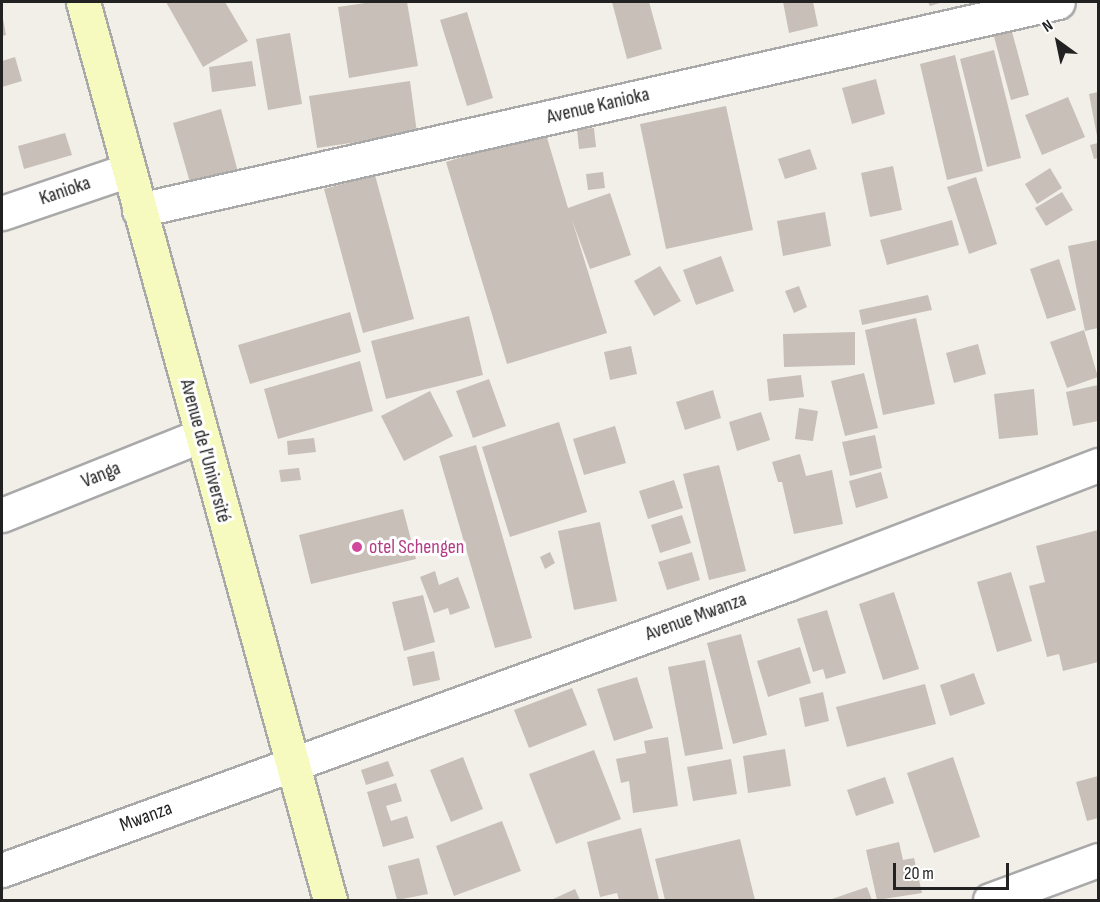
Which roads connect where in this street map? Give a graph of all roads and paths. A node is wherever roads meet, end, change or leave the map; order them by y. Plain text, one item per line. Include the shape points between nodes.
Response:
1 (83, 2) edge
2 (1058, 2) edge
3 (128, 170) junction
4 (139, 210) junction
5 (2, 213) edge
6 (200, 436) junction
7 (1098, 465) edge
8 (2, 515) edge
9 (291, 764) junction
10 (1098, 860) edge
11 (2, 870) edge
12 (330, 900) edge
13 (990, 900) edge

1 - 3 main road, Avenue de l’Université
2 - 4 street, Avenue Kanioka
3 - 4 main road, Avenue de l’Université
3 - 5 street, Kanioka
4 - 6 main road, Avenue de l’Université
6 - 8 street, Vanga
6 - 9 main road, Avenue de l’Université
7 - 9 street, Avenue Mwanza via 788,584
9 - 11 street, Mwanza
9 - 12 main road, Avenue de l’Université
10 - 13 street

